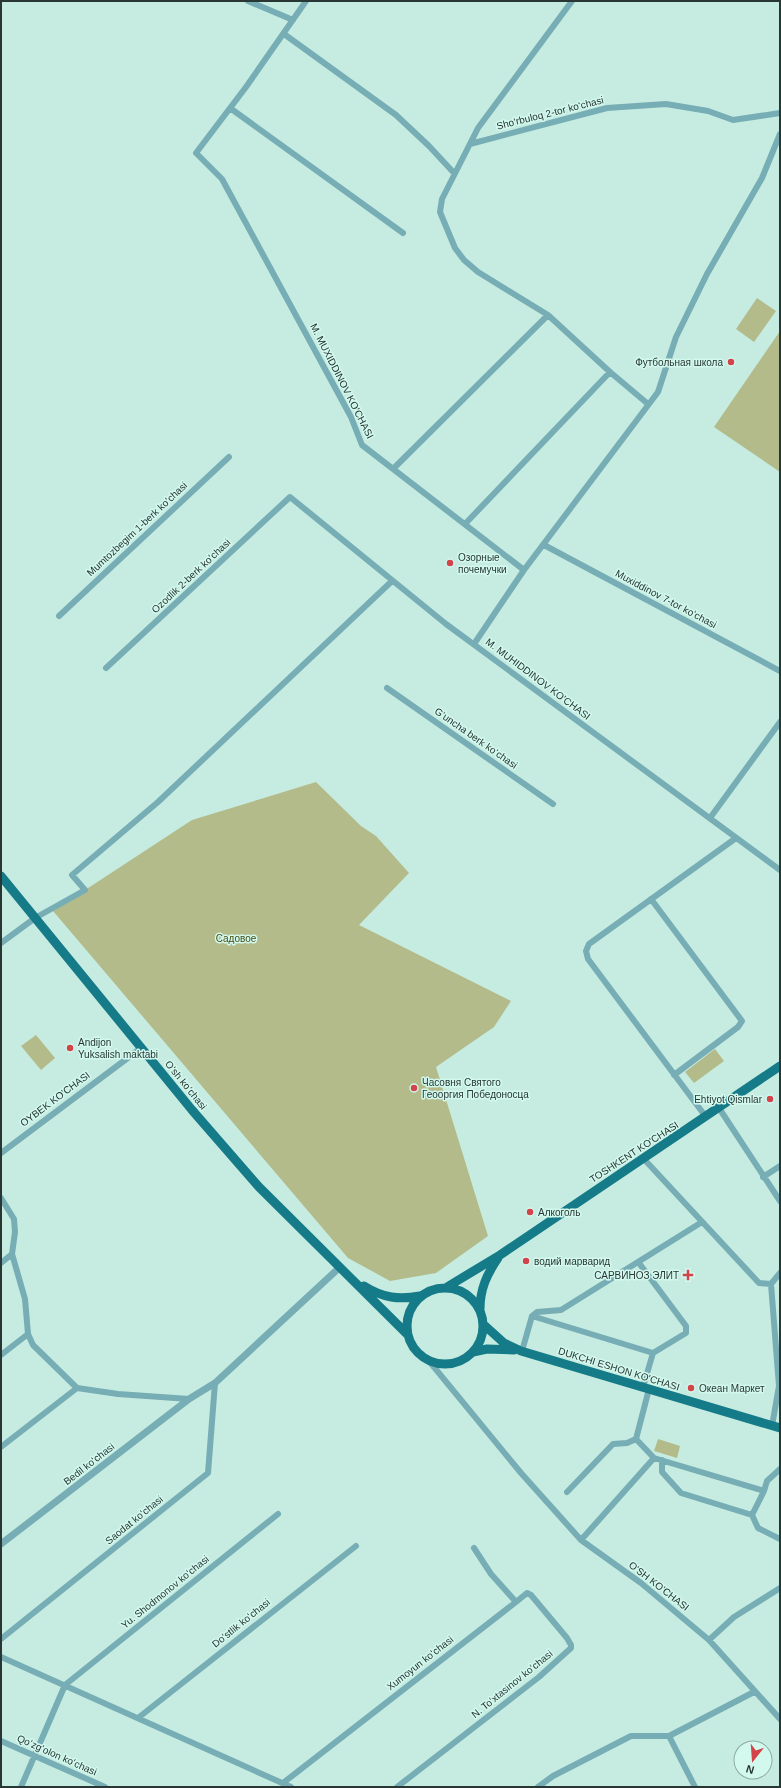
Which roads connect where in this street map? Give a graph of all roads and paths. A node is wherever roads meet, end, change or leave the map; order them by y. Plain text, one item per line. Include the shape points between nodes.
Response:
1 (248, 1) edge
2 (306, 1) edge
3 (572, 1) edge
4 (294, 20) junction
5 (284, 34) junction
6 (230, 108) junction
7 (780, 114) edge
8 (780, 134) edge
9 (470, 144) junction
10 (454, 173) junction
11 (404, 233) dead end
12 (548, 315) junction
13 (610, 372) junction
14 (648, 404) junction
15 (229, 457) dead end
16 (393, 469) junction
17 (290, 497) joint
18 (465, 524) junction
19 (544, 545) junction
20 (524, 570) junction
21 (392, 581) junction
22 (59, 616) dead end
23 (474, 644) junction
24 (106, 668) dead end
25 (780, 671) edge
26 (387, 688) dead end
27 (780, 722) edge
28 (553, 804) dead end
29 (710, 818) junction
30 (736, 838) junction
31 (780, 870) edge
32 (1, 876) edge
33 (652, 899) junction
34 (35, 918) junction
35 (1, 943) edge
36 (141, 1048) junction
37 (780, 1066) edge
38 (674, 1075) junction
39 (719, 1108) junction
40 (706, 1117) junction
41 (1, 1153) edge
42 (643, 1158) junction
43 (780, 1166) edge
44 (763, 1177) junction
45 (1, 1198) edge
46 (780, 1201) edge
47 (702, 1222) junction
48 (12, 1254) junction
49 (500, 1255) junction
50 (1, 1263) edge
51 (639, 1263) junction
52 (340, 1267) junction
53 (780, 1273) edge
54 (351, 1278) junction
55 (771, 1284) junction
56 (447, 1287) junction
57 (420, 1296) junction
58 (480, 1310) junction
59 (532, 1316) junction
60 (483, 1324) junction
61 (28, 1334) junction
62 (407, 1334) junction
63 (522, 1351) junction
64 (473, 1352) junction
65 (653, 1353) junction
66 (1, 1355) edge
67 (429, 1361) junction
68 (215, 1383) junction
69 (77, 1388) junction
70 (646, 1388) junction
71 (189, 1399) junction
72 (776, 1427) edge
73 (636, 1439) junction
74 (1, 1447) edge
75 (654, 1458) junction
76 (662, 1460) junction
77 (780, 1469) edge
78 (764, 1491) junction
79 (567, 1492) dead end
80 (278, 1514) dead end
81 (752, 1515) junction
82 (780, 1539) edge
83 (581, 1540) junction
84 (1, 1544) edge
85 (356, 1546) dead end
86 (474, 1548) dead end
87 (780, 1588) edge
88 (516, 1602) junction
89 (1, 1639) edge
90 (709, 1640) junction
91 (1, 1657) edge
92 (65, 1685) junction
93 (754, 1692) junction
94 (138, 1718) junction
95 (780, 1719) edge
96 (669, 1736) junction
97 (1, 1741) edge
98 (34, 1756) junction
99 (283, 1783) junction
100 (21, 1787) edge
101 (105, 1787) edge
102 (291, 1787) edge
103 (397, 1787) edge
104 (538, 1787) edge
105 (695, 1787) edge

1 - 4 street
2 - 4 street
3 - 9 street via 478,128
4 - 5 street
5 - 6 street
5 - 10 street via 396,115
6 - 11 street
6 - 16 street, M. MUXIDDINOV KO'CHASI via 196,154 222,179 351,417 362,445
7 - 9 street, Shoʻrbuloq 2-tor koʻchasi via 733,120 708,111 666,104 607,108
8 - 14 street via 762,178 707,274 676,337 658,392
9 - 10 street
10 - 12 street via 442,199 440,212 455,248 478,272
12 - 13 street
12 - 16 street
13 - 14 street
13 - 18 street
14 - 19 street
15 - 22 street, Mumtozbegim 1-berk koʻchasi
16 - 18 street, M. MUXIDDINOV KO'CHASI
17 - 21 street, M. MUHIDDINOV KO'CHASI
17 - 24 street, Ozodlik 2-berk koʻchasi
18 - 20 street, M. MUXIDDINOV KO'CHASI
19 - 20 street
19 - 25 street, Muxiddinov 7-tor koʻchasi
20 - 23 street
21 - 23 street, M. MUHIDDINOV KO'CHASI
21 - 34 street via 164,797 72,875 85,890
23 - 29 street, M. MUHIDDINOV KO'CHASI
26 - 28 street, Gʻuncha berk koʻchasi
27 - 29 street
29 - 30 street, M. MUHIDDINOV KO'CHASI
30 - 31 street, M. MUHIDDINOV KO'CHASI
30 - 33 street
32 - 34 main road, Oʻsh koʻchasi
33 - 38 street via 589,944 586,954
33 - 38 street via 742,1021 738,1027
34 - 35 street
34 - 36 main road, Oʻsh koʻchasi
36 - 41 street, OYBEK KO'CHASI
36 - 52 main road, Oʻsh koʻchasi via 259,1187
37 - 39 main road, TOSHKENT KO'CHASI
38 - 40 street
39 - 40 main road, TOSHKENT KO'CHASI
39 - 44 street
40 - 42 main road, TOSHKENT KO'CHASI
42 - 47 street
42 - 49 main road, TOSHKENT KO'CHASI
43 - 44 street
44 - 46 street
45 - 48 street via 14,1219
47 - 51 street
47 - 55 street via 759,1283
48 - 50 street
48 - 61 street via 25,1299
49 - 56 main road, TOSHKENT KO'CHASI
49 - 58 main road via 483,1284
51 - 59 street via 561,1310 536,1312
51 - 65 street via 686,1326 686,1333
52 - 54 main road, Oʻsh koʻchasi
52 - 68 street, Bedil koʻchasi
53 - 55 street
54 - 57 main road via 375,1293 391,1298
54 - 62 main road
55 - 72 street via 779,1386
56 - 57 main road
56 - 58 main road via 467,1294
57 - 62 main road via 408,1313
58 - 60 main road
59 - 63 street
59 - 65 street
60 - 63 main road via 504,1343
60 - 64 main road via 481,1339
61 - 66 street
61 - 69 street via 33,1345
62 - 67 main road via 419,1354
63 - 64 main road via 499,1349
63 - 70 main road, DUKCHI ESHON KO'CHASI
64 - 67 main road via 452,1363 440,1364
65 - 70 street
67 - 83 street, O'SH KO'CHASI via 521,1473
68 - 71 street, Bedil koʻchasi
68 - 89 street, Saodat koʻchasi via 208,1473
69 - 71 street
69 - 74 street
70 - 72 main road, DUKCHI ESHON KO'CHASI
70 - 73 street
71 - 84 street, Bedil koʻchasi
73 - 75 street
73 - 79 street via 613,1444
75 - 76 street
75 - 83 street
76 - 78 street
76 - 81 street via 662,1472 682,1493
77 - 78 street via 767,1481
78 - 81 street
80 - 92 street, Yu. Shodmonov koʻchasi
81 - 82 street via 758,1528
83 - 90 street, O'SH KO'CHASI via 641,1583
85 - 94 street, Doʻstlik koʻchasi
86 - 88 street via 491,1574
87 - 90 street via 734,1617
88 - 99 street, Xumoyun koʻchasi
88 - 103 street, N. Toʻxtasinov koʻchasi via 531,1594 568,1638 571,1648 539,1677
90 - 93 street, O'SH KO'CHASI
91 - 92 street
92 - 94 street
92 - 98 street
93 - 95 street, O'SH KO'CHASI
93 - 96 street
94 - 99 street
96 - 104 street via 631,1736 553,1776
96 - 105 street
97 - 98 street, Qoʻzgʻolon koʻchasi
98 - 100 street
98 - 101 street, Qoʻzgʻolon koʻchasi
99 - 102 street

